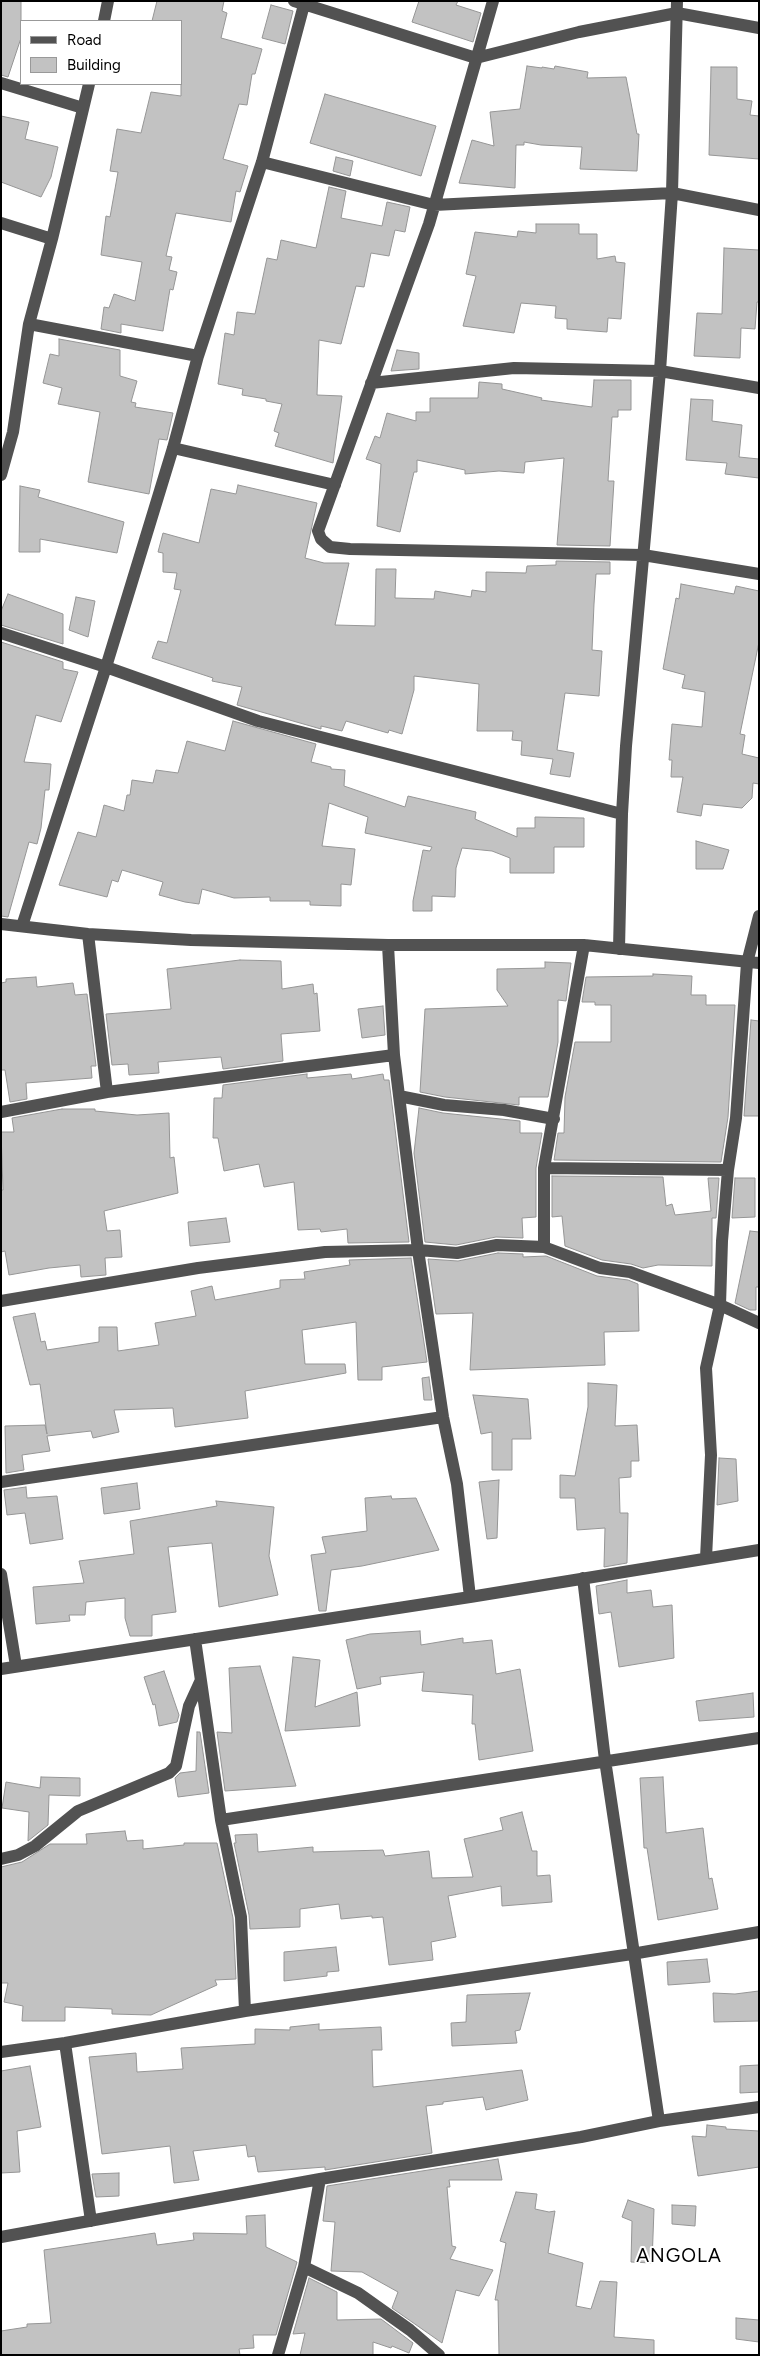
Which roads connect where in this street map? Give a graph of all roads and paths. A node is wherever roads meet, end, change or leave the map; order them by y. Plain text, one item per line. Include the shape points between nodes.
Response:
1 (108, 1) edge
2 (493, 1) edge
3 (301, 2) edge
4 (677, 7) edge
5 (104, 20) edge
6 (759, 28) edge
7 (476, 58) junction
8 (1, 83) edge
9 (89, 85) edge
10 (83, 108) junction
11 (262, 162) junction
12 (672, 193) junction
13 (434, 205) junction
14 (759, 210) edge
15 (1, 223) edge
16 (52, 239) junction
17 (29, 324) junction
18 (198, 356) junction
19 (660, 370) junction
20 (371, 383) junction
21 (759, 388) edge
22 (7, 430) edge
23 (173, 448) junction
24 (1, 475) edge
25 (335, 485) junction
26 (643, 555) junction
27 (759, 574) edge
28 (1, 633) edge
29 (106, 667) junction
30 (622, 814) junction
31 (759, 916) edge
32 (1, 924) edge
33 (22, 926) junction
34 (88, 934) junction
35 (388, 945) junction
36 (584, 945) junction
37 (620, 949) junction
38 (753, 963) edge
39 (394, 1055) junction
40 (107, 1092) junction
41 (399, 1096) junction
42 (1, 1112) edge
43 (554, 1119) junction
44 (544, 1168) junction
45 (728, 1170) junction
46 (544, 1247) junction
47 (418, 1250) junction
48 (1, 1300) edge
49 (720, 1305) junction
50 (759, 1323) edge
51 (443, 1417) junction
52 (1, 1482) edge
53 (759, 1550) edge
54 (706, 1558) junction
55 (1, 1574) edge
56 (583, 1578) junction
57 (470, 1597) junction
58 (195, 1639) junction
59 (16, 1666) junction
60 (1, 1669) edge
61 (200, 1682) junction
62 (759, 1738) edge
63 (604, 1760) junction
64 (222, 1820) junction
65 (1, 1859) edge
66 (759, 1932) edge
67 (632, 1954) junction
68 (245, 2010) junction
69 (65, 2043) junction
70 (1, 2052) edge
71 (759, 2107) edge
72 (659, 2121) junction
73 (320, 2179) junction
74 (91, 2221) junction
75 (1, 2237) edge
76 (304, 2267) junction
77 (278, 2355) edge
78 (439, 2355) edge

1 - 5 street
2 - 7 street
3 - 7 street
3 - 11 street
4 - 6 street
4 - 7 street
4 - 12 street
7 - 13 street
8 - 10 street
9 - 10 street
10 - 16 street
11 - 13 street
11 - 18 street
12 - 13 street
12 - 14 street
12 - 19 street
13 - 20 street
15 - 16 street
16 - 17 street
17 - 18 street
17 - 22 street
18 - 23 street
19 - 20 street via 514,368
19 - 21 street
19 - 26 street
20 - 25 street
22 - 24 street
23 - 25 street
23 - 29 street
25 - 26 street via 318,531 330,547
26 - 27 street
26 - 30 street
28 - 29 street
29 - 30 street via 258,721
29 - 33 street
30 - 37 street
31 - 38 street
32 - 33 street
33 - 34 street
34 - 35 street
34 - 40 street
35 - 36 street
35 - 39 street
36 - 37 street
36 - 43 street
37 - 38 street
38 - 45 street
39 - 40 street
39 - 41 street
40 - 42 street
41 - 43 street
41 - 47 street
43 - 44 street
44 - 45 street
44 - 46 street
45 - 49 street
46 - 47 street via 497,1245 457,1253
46 - 49 street via 600,1268 630,1272
47 - 48 street via 325,1252 198,1268
47 - 51 street
49 - 50 street
49 - 54 street via 706,1368 710,1454
51 - 52 street
51 - 57 street via 457,1484
53 - 54 street
54 - 56 street
55 - 59 street
56 - 57 street
56 - 63 street
57 - 58 street
58 - 59 street
58 - 61 street
59 - 60 street
61 - 64 street
61 - 65 street via 189,1706 176,1766 169,1773 78,1811 35,1846
62 - 63 street
63 - 64 street
63 - 67 street
64 - 68 street via 241,1917
66 - 67 street
67 - 68 street
67 - 72 street
68 - 69 street
69 - 70 street
69 - 74 street
71 - 72 street
72 - 73 street via 581,2137
73 - 74 street
73 - 76 street
74 - 75 street
76 - 77 street
76 - 78 street via 358,2293

